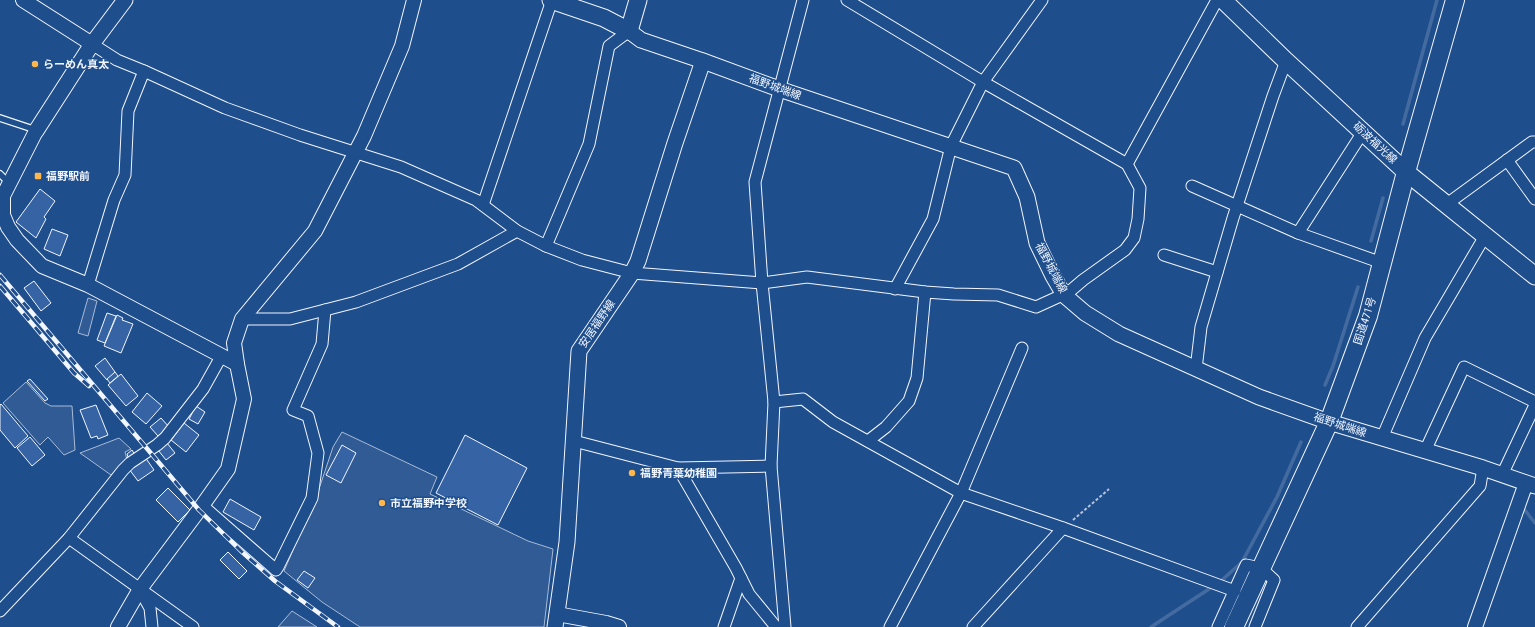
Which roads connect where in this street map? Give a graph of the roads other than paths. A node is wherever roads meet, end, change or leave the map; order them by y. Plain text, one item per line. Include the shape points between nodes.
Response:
1 (23, 0) edge
2 (125, 0) edge
3 (414, 0) edge
4 (552, 0) edge
5 (638, 0) edge
6 (803, 0) edge
7 (847, 0) edge
8 (1042, 0) edge
9 (1217, 0) edge
10 (1223, 0) edge
11 (1455, 0) edge
12 (629, 31) junction
13 (92, 44) junction
14 (703, 61) junction
15 (1286, 61) junction
16 (144, 71) junction
17 (983, 82) junction
18 (779, 89) junction
19 (0, 118) edge
20 (36, 131) junction
21 (1363, 132) junction
22 (1535, 142) edge
23 (951, 146) junction
24 (356, 153) junction
25 (1507, 160) junction
26 (1127, 164) junction
27 (1406, 172) junction
28 (5, 178) edge
29 (1192, 186) dead end
30 (1535, 199) edge
31 (1446, 204) junction
32 (483, 205) junction
33 (1237, 206) junction
34 (517, 231) junction
35 (1298, 233) junction
36 (1485, 236) junction
37 (546, 246) junction
38 (1164, 255) dead end
39 (1382, 262) junction
40 (1217, 272) junction
41 (632, 273) junction
42 (1535, 276) edge
43 (762, 283) junction
44 (88, 285) junction
45 (895, 289) junction
46 (925, 292) junction
47 (1064, 295) junction
48 (325, 310) junction
49 (242, 319) junction
50 (1022, 348) dead end
51 (222, 355) junction
52 (237, 364) junction
53 (1196, 369) junction
54 (774, 402) junction
55 (1535, 402) edge
56 (1535, 406) edge
57 (1329, 422) junction
58 (1382, 438) junction
59 (574, 441) junction
60 (868, 441) junction
61 (1425, 451) junction
62 (771, 466) junction
63 (678, 468) junction
64 (1483, 468) junction
65 (1502, 475) junction
66 (1530, 485) edge
67 (961, 493) junction
68 (203, 506) junction
69 (1063, 528) junction
70 (69, 538) junction
71 (1261, 568) junction
72 (741, 578) junction
73 (140, 589) junction
74 (1235, 591) junction
75 (0, 611) edge
76 (556, 621) edge
77 (118, 627) edge
78 (152, 627) edge
79 (193, 627) edge
80 (619, 627) edge
81 (724, 627) edge
82 (776, 627) edge
83 (785, 627) edge
84 (890, 627) edge
85 (973, 627) edge
86 (1218, 627) edge
87 (1234, 627) edge
88 (1255, 627) edge
89 (1357, 627) edge
90 (1475, 627) edge

1 - 13 street
2 - 13 main road
3 - 24 street via 402,46
4 - 12 main road via 604,18
4 - 32 street
5 - 12 main road
6 - 18 street
7 - 17 street
8 - 17 street
9 - 26 street
10 - 15 main road, 砺波福光線
11 - 27 highway, 国道471号
12 - 14 main road, 福野城端線 via 641,40
12 - 37 street via 609,46 589,144
13 - 16 street via 117,60
13 - 20 main road
14 - 18 main road, 福野城端線
14 - 41 main road, 安居福野線
15 - 21 main road, 砺波福光線
15 - 33 street
16 - 24 street via 225,108
16 - 44 street via 128,111 125,174 114,200
17 - 23 street
17 - 26 street
18 - 23 main road, 福野城端線
18 - 43 street via 755,182
19 - 20 lane
20 - 28 street
21 - 27 main road, 砺波福光線
21 - 35 street
22 - 25 street
23 - 45 street via 933,219
23 - 47 main road, 福野城端線 via 1014,168 1027,197 1037,243
24 - 32 street via 401,167
24 - 49 street via 315,231
25 - 30 street
25 - 31 street
26 - 47 street via 1140,188 1134,238 1125,250
27 - 31 main road, 砺波福光線
27 - 39 highway, 国道471号
28 - 44 street via 3,215 17,240 42,266
29 - 33 street
31 - 36 main road, 砺波福光線
32 - 34 street
33 - 35 street
33 - 40 street
34 - 37 street
34 - 48 street via 458,264 356,302
35 - 39 street
36 - 42 main road, 砺波福光線
36 - 58 street via 1425,338
37 - 41 street via 582,260
38 - 40 street
39 - 57 highway, 国道471号 via 1368,316
40 - 53 street via 1201,327
41 - 43 street
41 - 59 main road, 安居福野線 via 579,351
43 - 45 street via 807,277
43 - 54 street
44 - 51 street
45 - 46 street
46 - 47 street via 998,295 1036,307
46 - 60 street via 917,378 909,401 886,427
47 - 53 main road, 福野城端線 via 1085,314 1119,334
48 - 49 street via 290,318
48 - 68 street via 322,344 293,410 308,416 318,453 312,498 278,568 276,570
49 - 52 street via 234,343
50 - 67 street
51 - 52 street
51 - 70 street via 203,388 165,438 122,470
52 - 68 street via 244,399 228,469
53 - 57 main road, 福野城端線 via 1259,397
54 - 60 street via 803,399 833,422
54 - 62 street
55 - 61 street via 1464,367
56 - 65 street
57 - 58 main road, 福野城端線
57 - 71 highway, 国道471号
58 - 61 main road, 福野城端線
59 - 63 street
59 - 76 main road, 安居福野線 via 567,542
60 - 67 street
61 - 64 main road, 福野城端線
62 - 63 street
62 - 83 street
63 - 72 street
64 - 65 main road, 福野城端線
64 - 89 street via 1480,486
65 - 66 main road, 福野城端線
66 - 90 street
67 - 69 street
67 - 84 street
68 - 73 street
69 - 74 street
69 - 85 street
70 - 73 street
70 - 75 street
71 - 74 street via 1246,565
71 - 87 highway, 国道471号
71 - 88 street via 1274,580
72 - 81 street
72 - 82 street via 749,594
73 - 77 street
73 - 78 street via 150,608
73 - 79 street
74 - 86 street
76 - 80 street via 606,623

